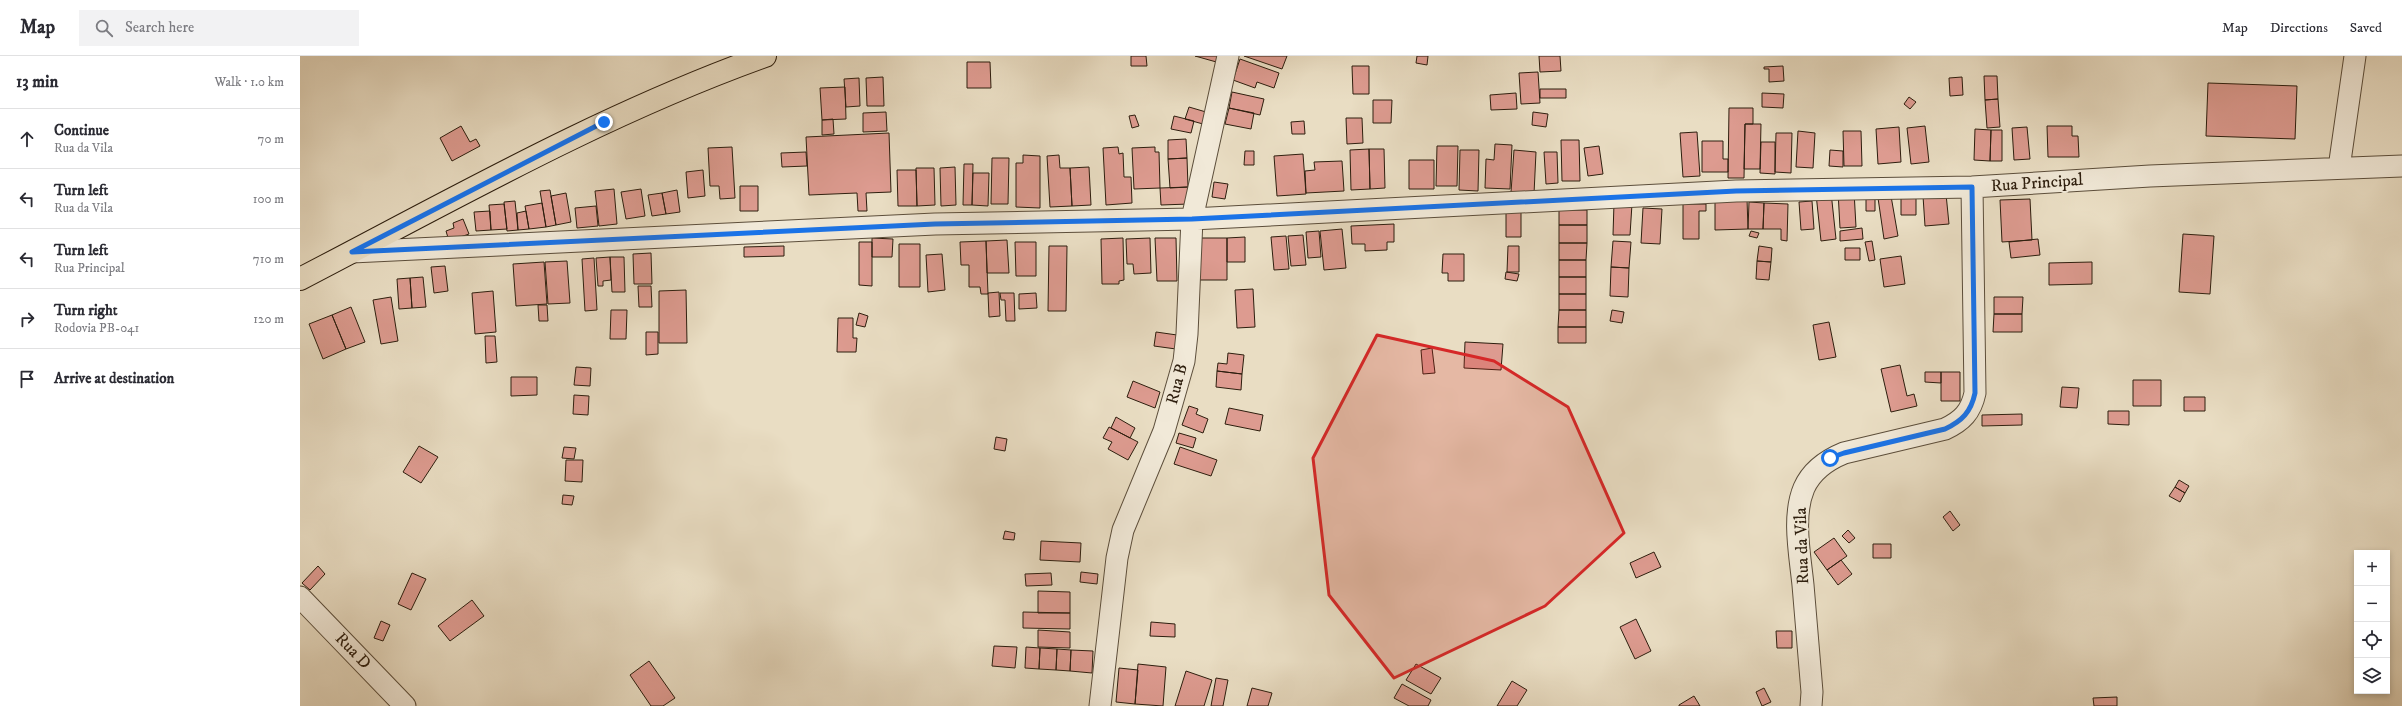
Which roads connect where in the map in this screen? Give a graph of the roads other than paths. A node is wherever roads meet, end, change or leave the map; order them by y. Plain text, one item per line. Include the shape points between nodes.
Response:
1 (765, 56) edge
2 (1228, 56) edge
3 (2355, 56) edge
4 (2402, 166) edge
5 (2339, 168) junction
6 (1972, 187) junction
7 (1192, 219) junction
8 (352, 252) junction
9 (300, 280) edge
10 (300, 597) edge
11 (405, 706) edge
12 (1100, 706) edge
13 (1812, 706) edge

1 - 8 main road via 679,89 604,122
2 - 7 street, Rua B
3 - 5 street
4 - 5 street, Rua Principal
5 - 6 street, Rua Principal
6 - 7 street, Rua Principal via 1736,191
6 - 13 street, Rua da Vila via 1975,393 1970,410 1957,424 1945,429 1830,458 1809,478 1804,489 1799,515 1799,540
7 - 8 street, Rua Principal via 935,224
7 - 12 street, Rua B via 1184,361 1164,431 1123,530 1117,558
8 - 9 main road
10 - 11 street, Rua D

